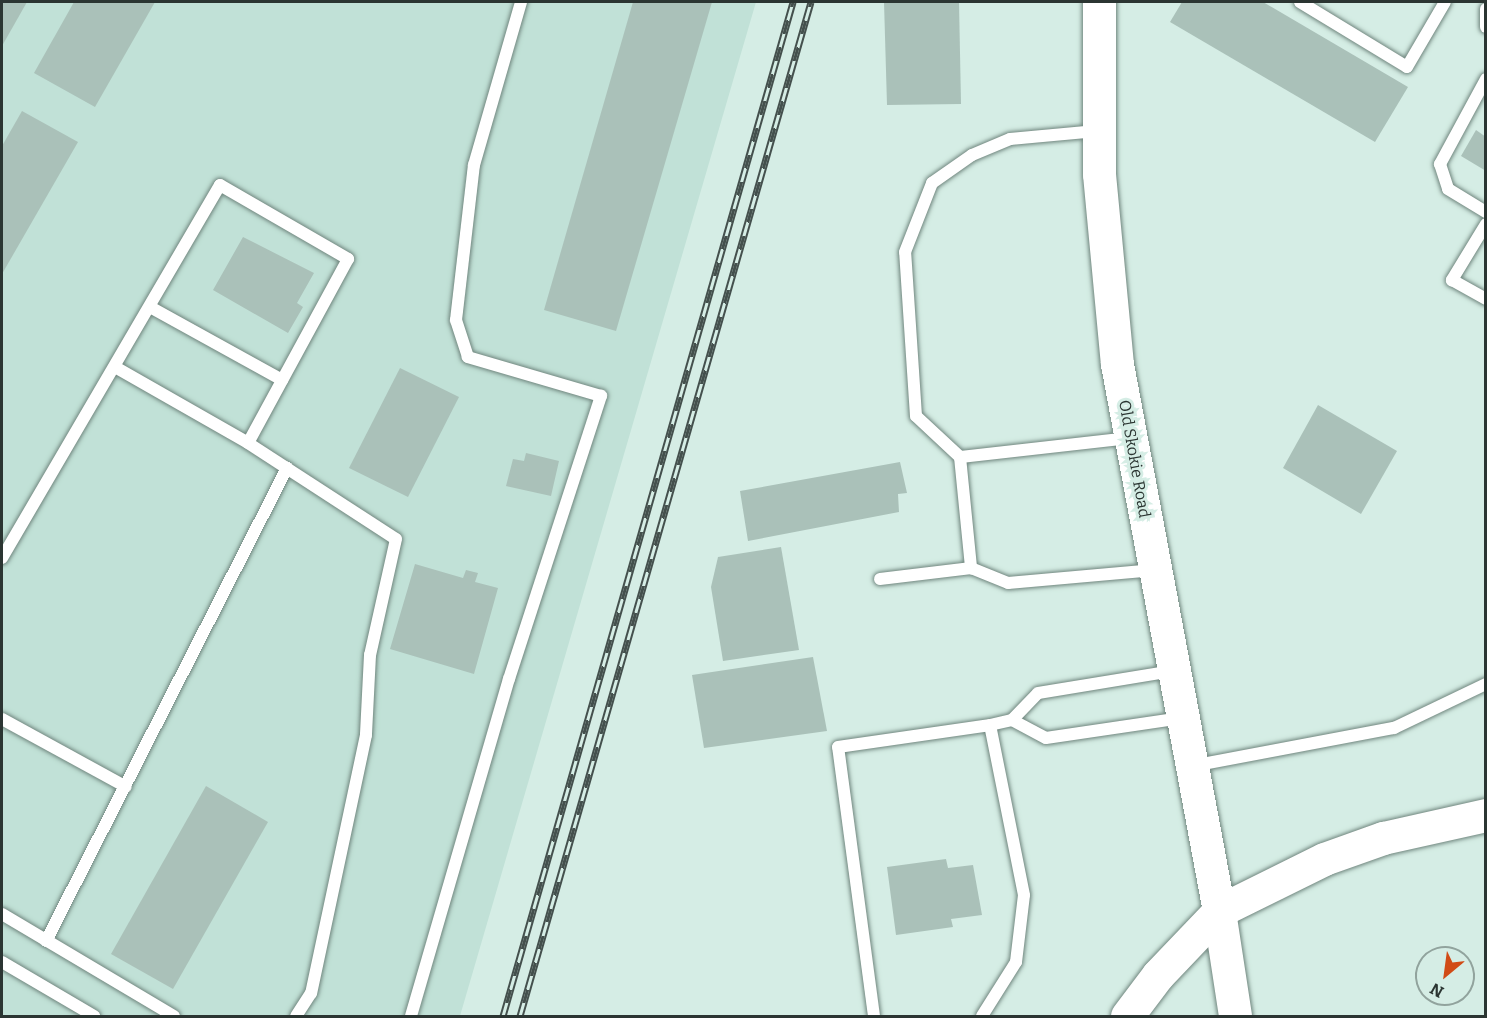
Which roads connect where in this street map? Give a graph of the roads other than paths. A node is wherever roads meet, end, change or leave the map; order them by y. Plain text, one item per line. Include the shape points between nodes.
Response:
1 (521, 2) edge
2 (1099, 2) edge
3 (1300, 2) edge
4 (1445, 2) edge
5 (1320, 6) edge
6 (1485, 9) edge
7 (1485, 27) edge
8 (1485, 79) edge
9 (1098, 130) junction
10 (1485, 212) edge
11 (1485, 224) edge
12 (1485, 299) edge
13 (150, 307) junction
14 (115, 367) junction
15 (282, 380) junction
16 (1130, 438) junction
17 (248, 443) junction
18 (960, 457) junction
19 (287, 468) junction
20 (2, 558) edge
21 (971, 568) junction
22 (1154, 570) junction
23 (880, 579) dead end
24 (1173, 671) junction
25 (1485, 684) edge
26 (1182, 718) junction
27 (2, 719) edge
28 (1012, 720) junction
29 (990, 724) junction
30 (1191, 766) junction
31 (126, 787) junction
32 (1485, 815) edge
33 (1219, 911) junction
34 (2, 915) edge
35 (46, 941) junction
36 (2, 962) edge
37 (94, 1017) edge
38 (174, 1017) edge
39 (296, 1017) edge
40 (411, 1017) edge
41 (874, 1017) edge
42 (982, 1017) edge
43 (1127, 1017) edge
44 (1235, 1017) edge

1 - 40 lane via 474,165 456,320 468,357 601,396 509,679
2 - 9 main road, Old Skokie Road
3 - 5 lane
4 - 5 lane via 1407,67
6 - 7 lane
8 - 10 lane via 1440,164 1448,189
9 - 16 main road, Old Skokie Road via 1106,271
9 - 18 lane via 1010,139 972,155 932,183 905,252 916,416
11 - 12 lane via 1452,280
13 - 14 lane
13 - 15 lane
13 - 15 lane via 220,185 348,259
14 - 17 lane
14 - 20 lane
15 - 17 lane
16 - 18 lane
16 - 22 main road, Old Skokie Road
17 - 19 lane
18 - 21 lane
19 - 31 lane
19 - 39 lane via 396,538 370,655 366,735 311,993
21 - 22 lane via 1008,583
21 - 23 lane
22 - 24 main road, Old Skokie Road
24 - 26 main road, Old Skokie Road
24 - 28 lane via 1038,693
25 - 30 lane via 1394,728
26 - 28 lane via 1046,738
26 - 30 main road, Old Skokie Road
27 - 31 lane
28 - 29 lane
29 - 41 lane via 933,737 838,747
29 - 42 lane via 1024,895 1016,962
30 - 33 main road, Old Skokie Road
31 - 35 lane
32 - 33 main road via 1383,838 1324,859
33 - 43 main road via 1158,975
33 - 44 main road, Old Skokie Road
34 - 35 lane
35 - 38 lane
36 - 37 lane

